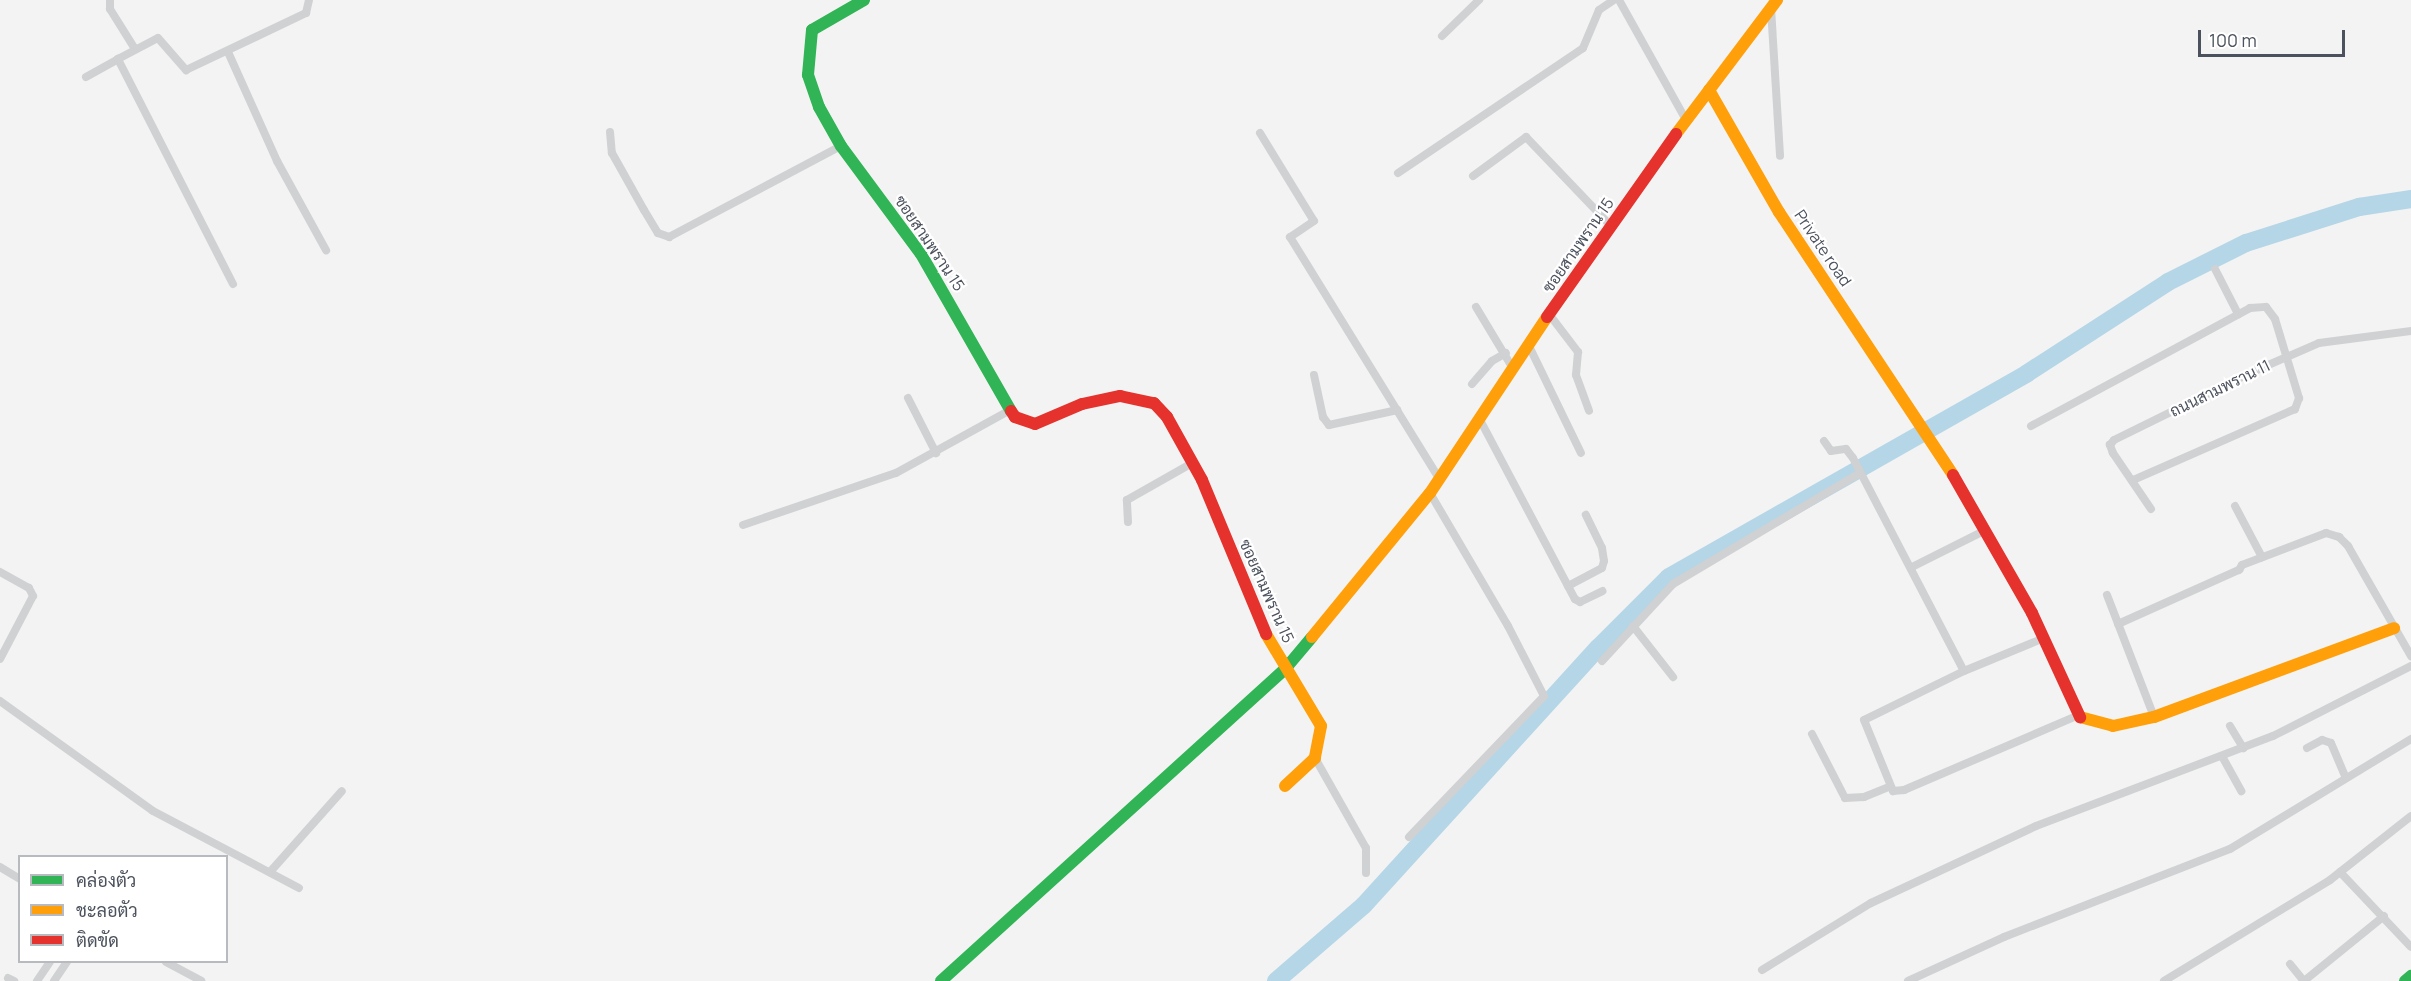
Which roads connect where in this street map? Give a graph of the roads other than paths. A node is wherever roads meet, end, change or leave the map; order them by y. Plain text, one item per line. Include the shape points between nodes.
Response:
1 (110, 0) edge
2 (309, 0) edge
3 (864, 0) edge
4 (1479, 0) edge
5 (1616, 0) edge
6 (1774, 4) edge
7 (1442, 36) dead end
8 (135, 49) junction
9 (228, 52) junction
10 (118, 59) junction
11 (86, 77) dead end
12 (1709, 90) junction
13 (1686, 120) junction
14 (610, 132) dead end
15 (1260, 133) dead end
16 (841, 146) junction
17 (1780, 156) dead end
18 (1398, 173) dead end
19 (1473, 176) dead end
20 (1611, 226) junction
21 (326, 250) dead end
22 (2215, 269) dead end
23 (232, 284) dead end
24 (1476, 307) dead end
25 (1550, 314) junction
26 (2238, 314) junction
27 (2411, 331) edge
28 (1528, 344) junction
29 (1506, 353) junction
30 (2286, 356) junction
31 (1512, 367) junction
32 (1314, 375) dead end
33 (1472, 384) dead end
34 (908, 398) dead end
35 (1010, 410) junction
36 (1397, 410) junction
37 (1589, 411) dead end
38 (1479, 418) junction
39 (2031, 426) dead end
40 (1824, 441) dead end
41 (936, 453) junction
42 (1581, 453) dead end
43 (1192, 463) junction
44 (1859, 472) junction
45 (1439, 478) junction
46 (2133, 480) junction
47 (1430, 493) junction
48 (2235, 506) dead end
49 (2151, 509) dead end
50 (1586, 515) dead end
51 (1128, 522) dead end
52 (743, 525) dead end
53 (1984, 531) junction
54 (2262, 557) junction
55 (1912, 567) junction
56 (0, 572) edge
57 (1568, 586) junction
58 (1603, 591) dead end
59 (2107, 595) dead end
60 (2118, 624) junction
61 (1633, 626) junction
62 (2394, 628) junction
63 (2044, 638) junction
64 (2411, 656) edge
65 (0, 659) edge
66 (1602, 661) dead end
67 (2411, 666) edge
68 (1286, 669) junction
69 (1964, 672) junction
70 (1673, 677) dead end
71 (0, 701) edge
72 (2077, 716) junction
73 (2154, 717) junction
74 (2230, 726) dead end
75 (1812, 734) dead end
76 (2411, 739) edge
77 (2243, 748) junction
78 (2307, 748) dead end
79 (1315, 758) junction
80 (2223, 758) junction
81 (2346, 778) junction
82 (1285, 786) dead end
83 (1889, 787) junction
84 (342, 791) dead end
85 (2241, 791) dead end
86 (2411, 816) edge
87 (1409, 837) dead end
88 (0, 867) edge
89 (2340, 872) junction
90 (270, 873) junction
91 (1366, 873) dead end
92 (18, 878) edge
93 (299, 888) dead end
94 (2384, 916) junction
95 (2411, 947) edge
96 (49, 963) edge
97 (66, 963) edge
98 (168, 963) edge
99 (2290, 964) dead end
100 (1762, 970) dead end
101 (2411, 976) edge
102 (37, 981) edge
103 (54, 981) edge
104 (201, 981) edge
105 (941, 981) edge
106 (1908, 981) edge
107 (2164, 981) edge
108 (2304, 981) edge
109 (2405, 981) edge

1 - 8 street via 110,9
2 - 9 street via 306,13
3 - 16 street, ซอยสามพราน 15 via 817,26 808,43 811,91
4 - 7 street
5 - 13 street
5 - 18 street via 1599,10 1583,48
6 - 12 street, ซอยสามพราน 15
6 - 17 street
8 - 9 street via 160,39 186,70
8 - 10 street
9 - 21 street via 277,161
10 - 11 street
10 - 23 street
12 - 13 street, ซอยสามพราน 15
12 - 53 street, Private road via 1779,212 1920,419
13 - 20 street, ซอยสามพราน 15
14 - 16 street via 612,153 658,233 669,237
15 - 36 street via 1314,221 1290,237
16 - 35 street, ซอยสามพราน 15 via 921,254
19 - 20 street via 1526,137
20 - 25 street, ซอยสามพราน 15
22 - 26 street
24 - 29 street
25 - 28 street, ซอยสามพราน 15
25 - 37 street via 1578,352 1576,375
26 - 30 street via 2266,307 2275,319
26 - 39 street
27 - 30 street, ถนนสามพราน 11 via 2319,343
28 - 31 street, ซอยสามพราน 15
28 - 42 street
29 - 31 street
29 - 33 street via 1492,361
30 - 46 street via 2299,398 2295,409
30 - 46 street, ถนนสามพราน 11 via 2114,440 2110,445 2113,453
31 - 38 street, ซอยสามพราน 15
32 - 36 street via 1323,417 1329,425
34 - 41 street
35 - 41 street
35 - 43 street, ซอยสามพราน 15 via 1024,424 1035,424 1100,399 1120,396 1154,403 1167,417
36 - 45 street
38 - 45 street, ซอยสามพราน 15
38 - 57 street
40 - 44 street via 1832,451 1844,448
41 - 52 street via 877,481
43 - 51 street via 1127,500
43 - 68 street, ซอยสามพราน 15 via 1272,646
44 - 55 street
44 - 61 street via 1673,584
45 - 47 street, ซอยสามพราน 15
46 - 49 street, ถนนสามพราน 11
47 - 68 street, ซอยสามพราน 15
47 - 87 street via 1544,693
48 - 54 street
50 - 57 street via 1604,561 1602,568
53 - 55 street
53 - 63 street, Private road
54 - 60 street
54 - 62 street via 2326,533 2340,537
55 - 69 street
56 - 65 street via 29,588 33,596
57 - 58 street via 1580,602
59 - 60 street
60 - 73 street
61 - 66 street
61 - 70 street
62 - 64 street
62 - 73 street
63 - 69 street
63 - 72 street, Private road
67 - 77 street
68 - 79 street via 1321,726 1320,750
68 - 105 street
69 - 83 street via 1864,720
71 - 90 street via 153,812
72 - 73 street via 2113,726
72 - 83 street via 1904,790
74 - 77 street
75 - 83 street via 1845,798 1864,797
76 - 81 street
77 - 80 street
78 - 81 street via 2322,740 2331,743
79 - 82 street
79 - 91 street via 1366,848
80 - 85 street
80 - 100 street via 2016,836 1871,903
81 - 106 street via 2230,849 2004,937
84 - 90 street
86 - 89 street
88 - 92 street
89 - 94 street
89 - 107 street
90 - 93 street
94 - 95 street
94 - 108 street
96 - 102 street
97 - 103 street
98 - 104 street
99 - 108 street
101 - 109 street

